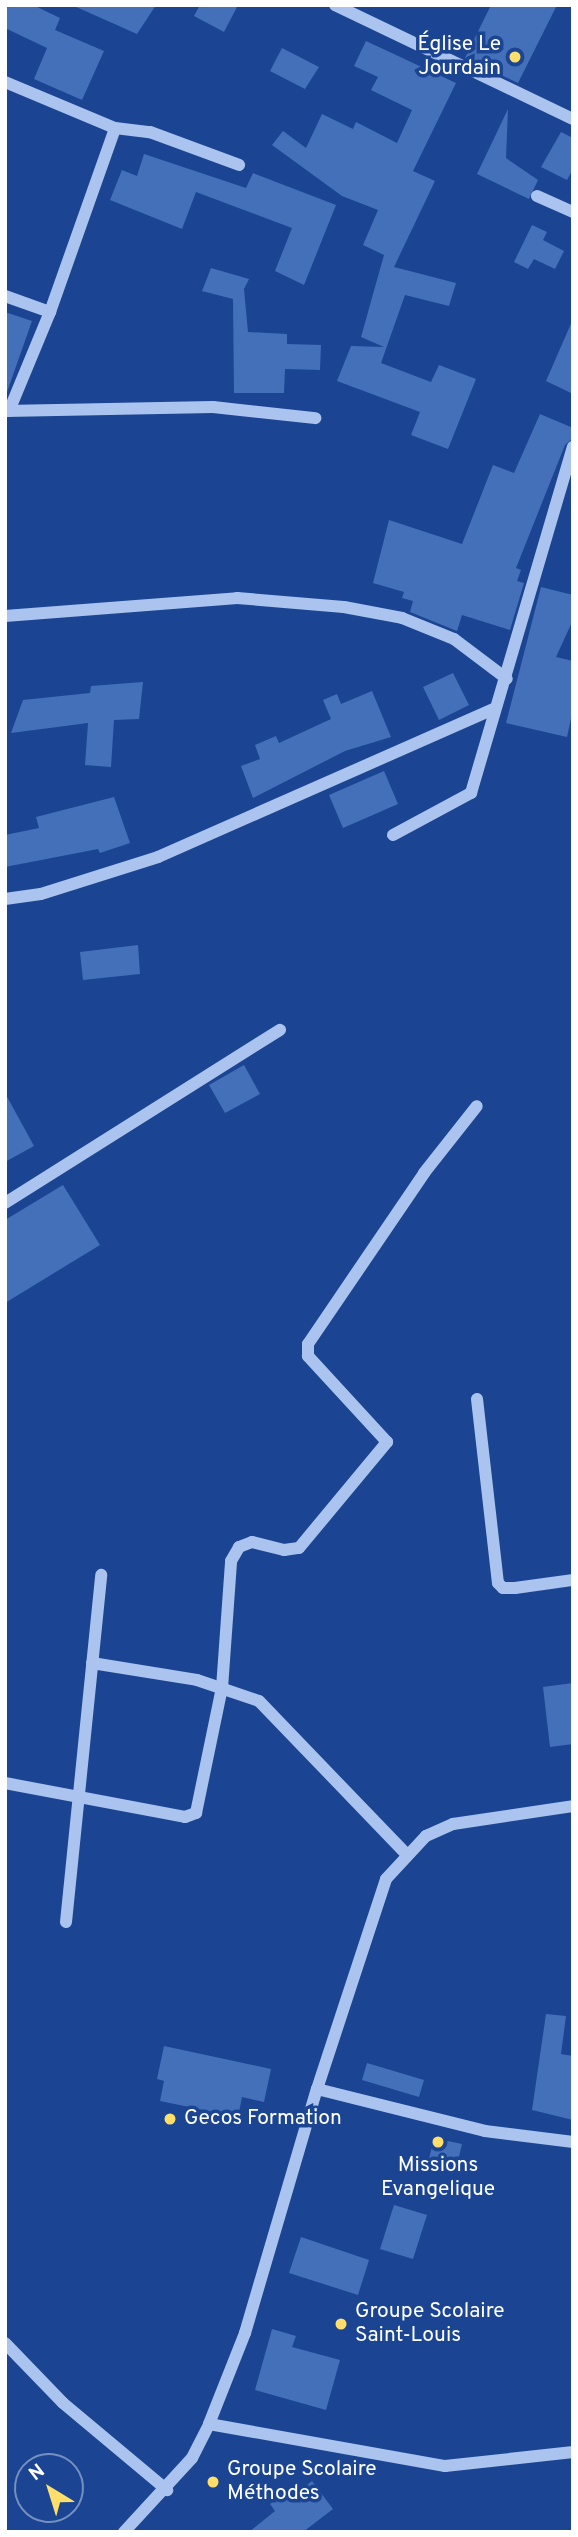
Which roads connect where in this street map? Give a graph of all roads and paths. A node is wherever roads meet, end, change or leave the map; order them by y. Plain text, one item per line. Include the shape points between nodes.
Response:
1 (335, 5) edge
2 (5, 82) edge
3 (573, 119) edge
4 (115, 128) junction
5 (239, 166) dead end
6 (537, 195) dead end
7 (573, 212) edge
8 (5, 296) edge
9 (50, 312) junction
10 (7, 411) edge
11 (315, 418) dead end
12 (573, 447) edge
13 (5, 616) edge
14 (507, 679) junction
15 (493, 709) junction
16 (393, 835) dead end
17 (5, 900) edge
18 (280, 1030) dead end
19 (477, 1106) dead end
20 (5, 1203) edge
21 (477, 1399) dead end
22 (101, 1575) dead end
23 (573, 1580) edge
24 (92, 1663) junction
25 (222, 1688) junction
26 (5, 1783) edge
27 (78, 1795) junction
28 (573, 1806) edge
29 (406, 1854) junction
30 (66, 1922) dead end
31 (317, 2089) junction
32 (573, 2141) edge
33 (5, 2343) edge
34 (209, 2424) junction
35 (573, 2452) edge
36 (167, 2490) junction
37 (124, 2532) edge

1 - 3 street
2 - 4 street
4 - 5 street via 150,132
4 - 9 street
6 - 7 street
8 - 9 street
9 - 10 street
10 - 11 street via 213,407
12 - 14 street
13 - 14 street via 237,598 344,607 402,618 454,639
14 - 15 street
15 - 16 street via 471,793
15 - 17 street via 158,857 40,894
18 - 20 street
19 - 25 street via 401,1205 308,1344 308,1356 387,1443 299,1548 284,1550 252,1542 239,1547 231,1561
21 - 23 street via 498,1583 515,1588
22 - 24 street
24 - 25 street
24 - 27 street
25 - 27 street via 196,1814 185,1817
25 - 29 street via 266,1705
26 - 27 street
27 - 30 street
28 - 29 street via 453,1824 426,1836
29 - 31 street via 386,1879
31 - 32 street via 485,2131
31 - 34 street via 244,2333
33 - 36 street via 63,2403
34 - 35 street via 444,2466
34 - 36 street via 192,2458
36 - 37 street

